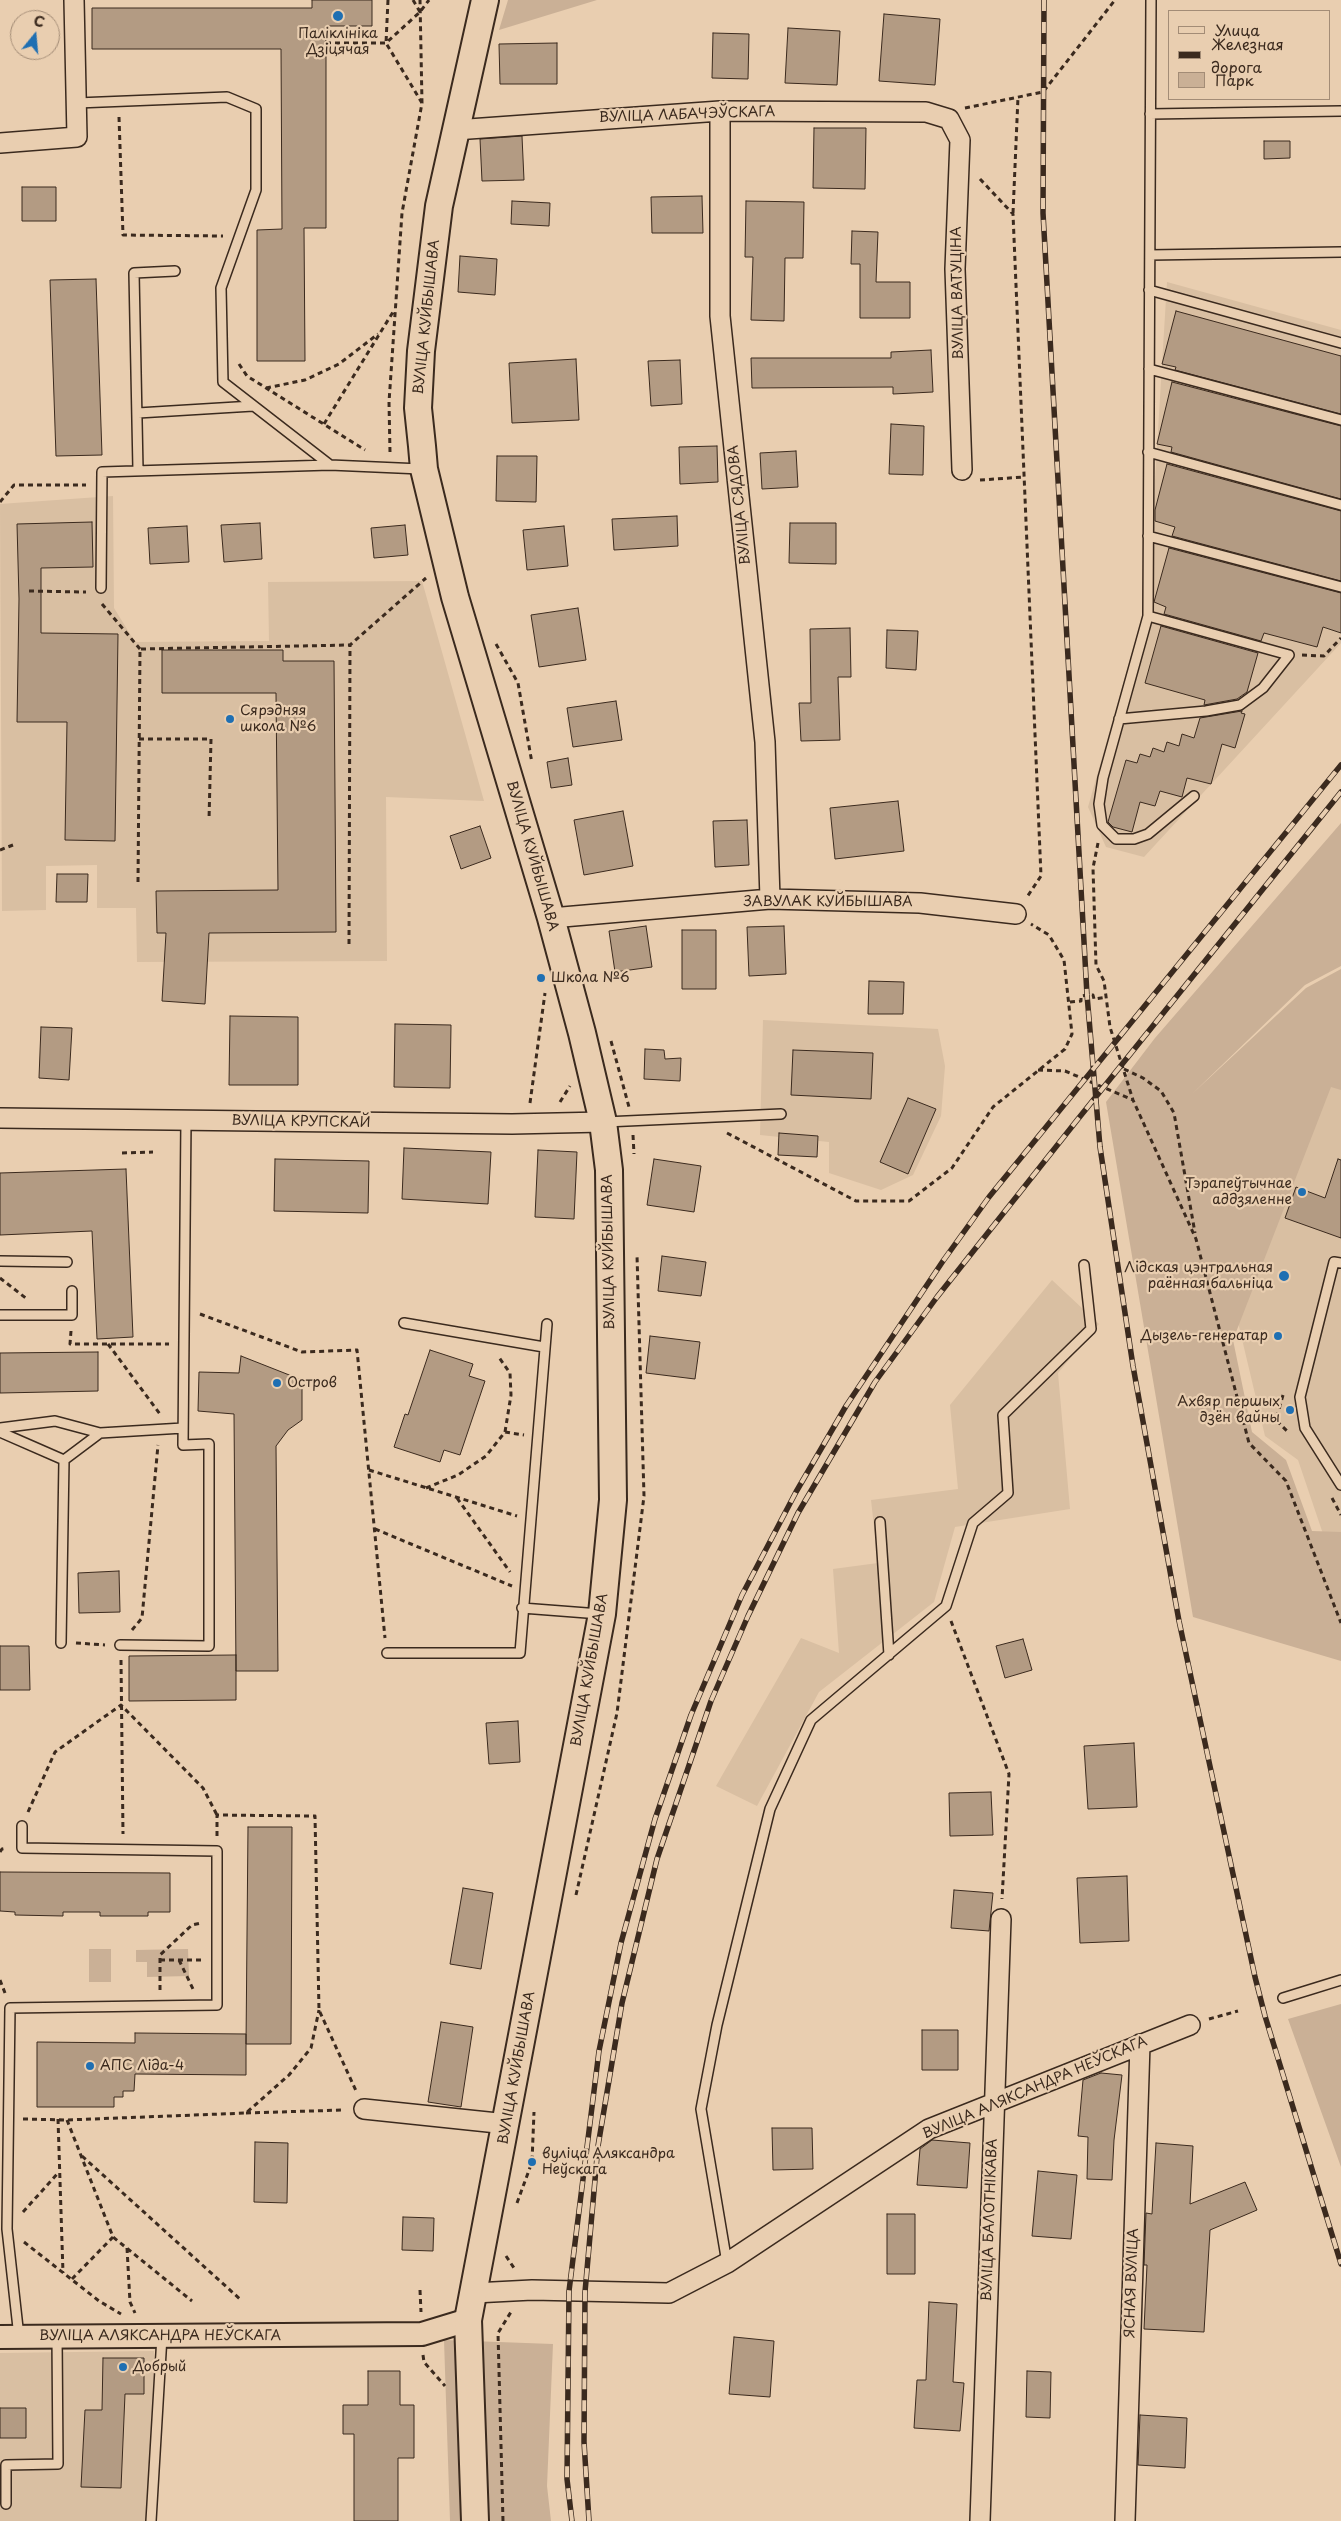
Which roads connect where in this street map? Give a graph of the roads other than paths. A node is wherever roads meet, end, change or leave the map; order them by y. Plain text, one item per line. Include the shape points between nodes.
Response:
1 (74, 0) edge
2 (473, 0) edge
3 (485, 0) edge
4 (1151, 0) edge
5 (480, 26) junction
6 (76, 103) junction
7 (720, 111) junction
8 (1341, 111) edge
9 (1150, 114) junction
10 (943, 117) joint
11 (454, 130) junction
12 (0, 143) edge
13 (1341, 252) edge
14 (1150, 255) junction
15 (174, 271) dead end
16 (1149, 290) junction
17 (1341, 343) edge
18 (1149, 368) junction
19 (253, 406) junction
20 (138, 413) junction
21 (1341, 420) edge
22 (1148, 452) junction
23 (330, 465) junction
24 (424, 469) junction
25 (138, 470) junction
26 (962, 470) road end
27 (1341, 505) edge
28 (1148, 536) junction
29 (1341, 587) edge
30 (96, 590) road end
31 (1148, 616) junction
32 (1119, 719) junction
33 (1194, 796) dead end
34 (770, 899) junction
35 (1016, 914) road end
36 (551, 918) junction
37 (781, 1114) dead end
38 (0, 1118) edge
39 (186, 1120) junction
40 (602, 1122) junction
41 (0, 1262) edge
42 (67, 1262) dead end
43 (1341, 1263) edge
44 (1084, 1265) dead end
45 (72, 1291) dead end
46 (0, 1315) edge
47 (404, 1323) dead end
48 (547, 1324) dead end
49 (544, 1347) junction
50 (0, 1428) edge
51 (184, 1428) junction
52 (0, 1432) edge
53 (100, 1434) junction
54 (64, 1460) junction
55 (1341, 1486) edge
56 (880, 1522) dead end
57 (522, 1608) junction
58 (602, 1614) junction
59 (61, 1643) road end
60 (120, 1645) road end
61 (387, 1654) road end
62 (889, 1655) junction
63 (22, 1826) road end
64 (1001, 1919) road end
65 (1341, 1980) edge
66 (1283, 1998) dead end
67 (1190, 2025) road end
68 (1140, 2044) junction
69 (994, 2104) junction
70 (364, 2110) road end
71 (507, 2124) junction
72 (4, 2229) edge
73 (727, 2262) junction
74 (474, 2293) junction
75 (468, 2320) junction
76 (153, 2336) junction
77 (9, 2337) edge
78 (57, 2337) junction
79 (6, 2504) dead end
80 (151, 2521) edge
81 (475, 2521) edge
82 (980, 2521) edge
83 (1125, 2521) edge

1 - 6 street
2 - 5 main road
3 - 5 main road, ВУЛІЦА КУЙБЫШАВА
4 - 9 lane
5 - 11 main road, ВУЛІЦА КУЙБЫШАВА
6 - 12 street via 77,137
6 - 19 lane via 227,97 256,109 256,190 221,288 223,382
7 - 10 street, ВУЛІЦА ЛАБАЧЭЎСКАГА via 926,112
7 - 11 street, ВУЛІЦА ЛАБАЧЭЎСКАГА
7 - 34 street, ВУЛІЦА СЯДОВА via 720,316 765,742
8 - 9 lane
9 - 14 lane
10 - 26 street, ВУЛІЦА ВАТУЦІНА via 960,140 955,269
11 - 24 main road, ВУЛІЦА КУЙБЫШАВА via 439,206 421,351 418,408
13 - 14 lane
14 - 16 lane
15 - 20 lane via 134,273
16 - 17 lane
16 - 18 lane
18 - 21 lane
18 - 22 lane
19 - 20 lane
19 - 23 lane
20 - 25 lane
22 - 27 lane
22 - 28 lane
23 - 24 lane
23 - 25 lane
24 - 36 main road, ВУЛІЦА КУЙБЫШАВА via 455,597
25 - 30 lane via 102,472
28 - 29 lane
28 - 31 lane
31 - 32 lane
31 - 32 lane via 1289,655 1263,688 1240,705
32 - 33 lane via 1099,804 1102,824 1116,839 1134,839 1148,834
34 - 35 street, ЗАВУЛАК КУЙБЫШАВА via 920,903
34 - 36 street, ЗАВУЛАК КУЙБЫШАВА
36 - 40 main road, ВУЛІЦА КУЙБЫШАВА
37 - 40 lane
38 - 39 street, ВУЛІЦА КРУПСКАЙ
39 - 40 street, ВУЛІЦА КРУПСКАЙ
39 - 51 lane
40 - 58 main road, ВУЛІЦА КУЙБЫШАВА via 609,1170 613,1500
41 - 42 lane
43 - 55 lane via 1334,1262 1300,1397 1304,1428
44 - 62 lane via 1091,1329 1003,1416 1008,1493 973,1523 946,1606
45 - 46 lane via 72,1315
47 - 49 lane
48 - 49 lane
49 - 57 lane
50 - 53 lane via 55,1421
51 - 53 lane
51 - 60 lane via 183,1445 208,1444 210,1646
52 - 54 lane
53 - 54 lane
54 - 59 lane
56 - 62 lane
57 - 58 lane
57 - 61 lane via 520,1653
58 - 71 main road, ВУЛІЦА КУЙБЫШАВА
62 - 73 lane via 811,1720 770,1810 717,2025 701,2109
63 - 72 lane via 22,1848 218,1851 217,2005 10,2008
64 - 69 street, ВУЛІЦА БАЛОТНІКАВА
65 - 66 lane
67 - 68 street, ВУЛІЦА АЛЯКСАНДРА НЕЎСКАГА
68 - 69 street, ВУЛІЦА АЛЯКСАНДРА НЕЎСКАГА
68 - 83 street, ЯСНАЯ ВУЛІЦА
69 - 73 street, ВУЛІЦА АЛЯКСАНДРА НЕЎСКАГА via 929,2129
69 - 82 street, ВУЛІЦА БАЛОТНІКАВА
70 - 71 street
71 - 74 main road, ВУЛІЦА КУЙБЫШАВА
72 - 77 lane
73 - 74 street, ВУЛІЦА АЛЯКСАНДРА НЕЎСКАГА via 669,2293
74 - 75 main road, ВУЛІЦА КУЙБЫШАВА
75 - 76 street, ВУЛІЦА АЛЯКСАНДРА НЕЎСКАГА via 422,2334
75 - 81 main road, ВУЛІЦА КУЙБЫШАВА
76 - 78 street, ВУЛІЦА АЛЯКСАНДРА НЕЎСКАГА
76 - 80 lane
77 - 78 street, ВУЛІЦА АЛЯКСАНДРА НЕЎСКАГА
78 - 79 lane via 58,2464 6,2464

